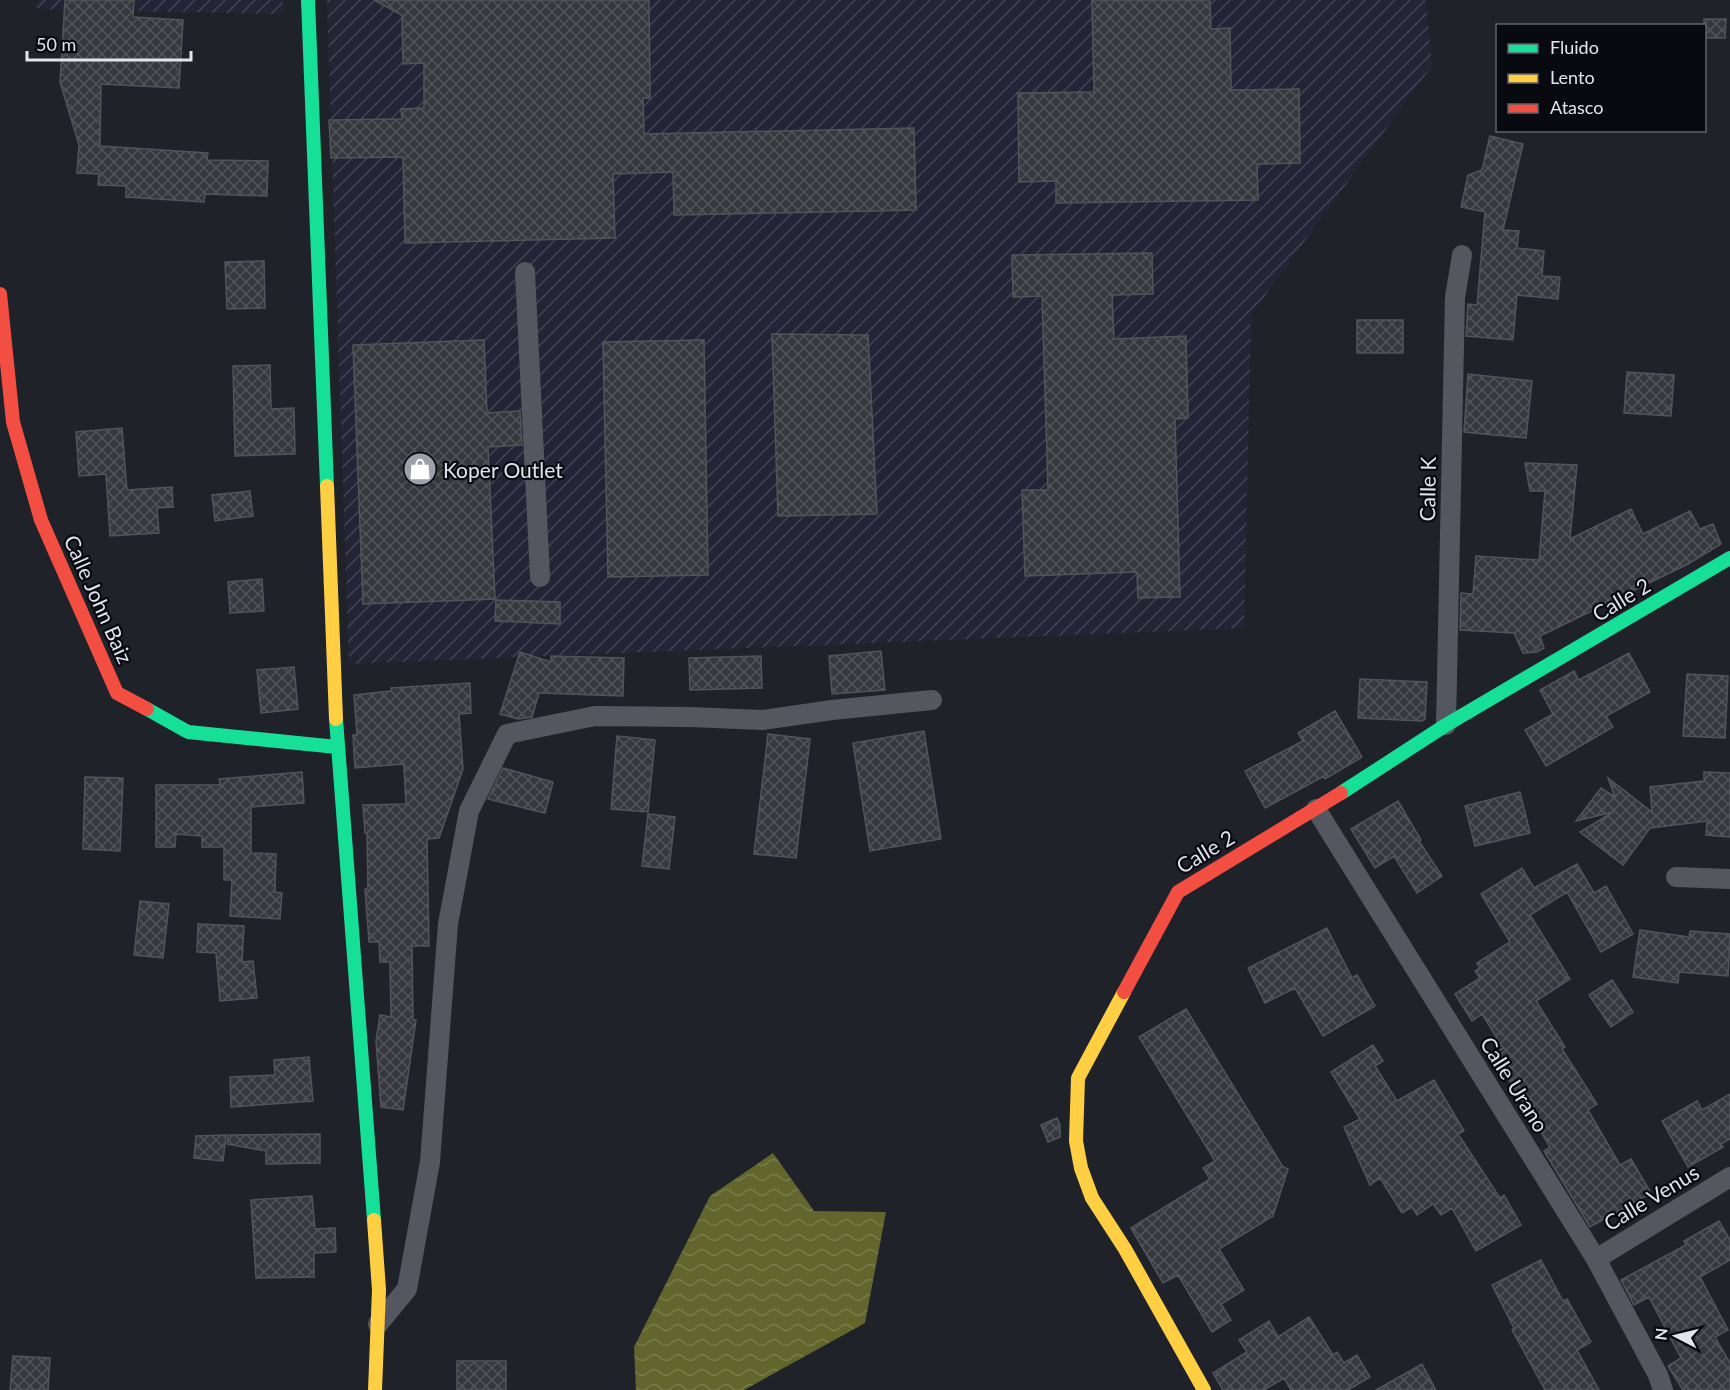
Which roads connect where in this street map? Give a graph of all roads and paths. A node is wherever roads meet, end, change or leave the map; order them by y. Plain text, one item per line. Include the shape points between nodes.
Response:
1 (308, 0) edge
2 (1462, 255) dead end
3 (525, 273) dead end
4 (0, 294) edge
5 (1730, 558) edge
6 (540, 577) dead end
7 (932, 700) dead end
8 (1446, 725) junction
9 (337, 747) junction
10 (1316, 809) junction
11 (1676, 877) dead end
12 (1730, 879) edge
13 (1730, 1177) edge
14 (1596, 1258) junction
15 (378, 1324) junction
16 (375, 1390) edge
17 (1204, 1390) edge
18 (1663, 1390) edge

1 - 9 street
2 - 8 street, Calle K via 1455,297
3 - 6 street
4 - 9 street, Calle John Baiz via 13,422 41,520 117,693 188,732
5 - 8 street, Calle 2
7 - 15 street via 762,720 595,716 507,734 469,811 448,924 430,1162 406,1289
8 - 10 street, Calle 2
9 - 15 street via 379,1290
10 - 14 street, Calle Urano
10 - 17 street, Calle 2 via 1178,892 1078,1078 1076,1141 1092,1198
11 - 12 street
13 - 14 street, Calle Venus
14 - 18 street, Calle Urano
15 - 16 street

